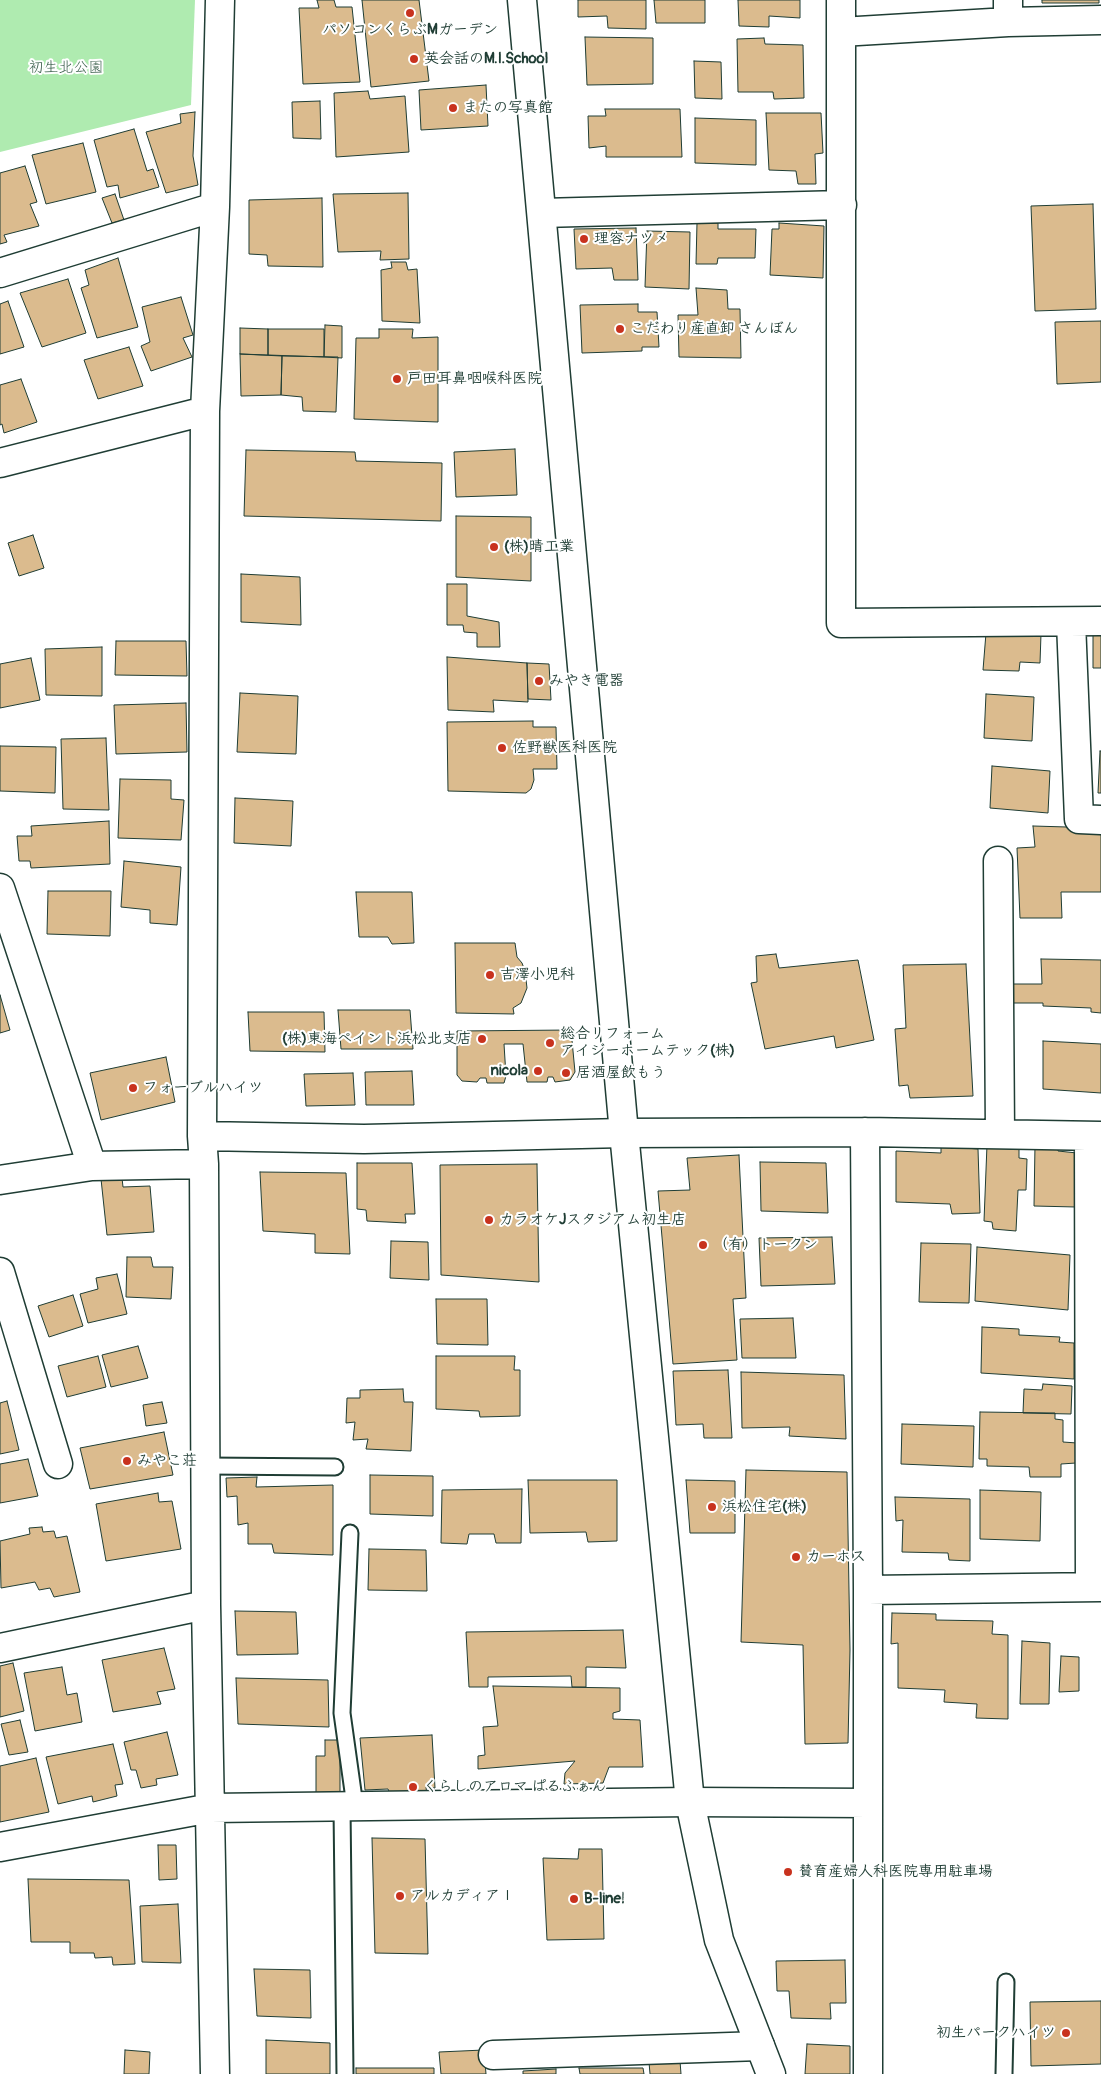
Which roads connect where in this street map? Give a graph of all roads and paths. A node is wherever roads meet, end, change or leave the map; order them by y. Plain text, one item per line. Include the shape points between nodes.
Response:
1 (220, 0) edge
2 (522, 0) edge
3 (840, 0) edge
4 (1008, 11) edge
5 (1101, 20) edge
6 (841, 32) junction
7 (842, 205) junction
8 (215, 208) junction
9 (542, 213) junction
10 (0, 273) edge
11 (205, 412) junction
12 (0, 463) edge
13 (1101, 621) edge
14 (1071, 622) junction
15 (1101, 820) edge
16 (998, 861) dead end
17 (0, 888) edge
18 (865, 1132) junction
19 (624, 1133) junction
20 (1000, 1134) junction
21 (202, 1136) junction
22 (1095, 1136) edge
23 (204, 1164) junction
24 (92, 1166) junction
25 (0, 1180) edge
26 (0, 1272) edge
27 (58, 1464) dead end
28 (206, 1466) junction
29 (335, 1467) dead end
30 (1095, 1485) edge
31 (350, 1533) dead end
32 (1096, 1587) edge
33 (868, 1590) junction
34 (206, 1605) junction
35 (0, 1648) edge
36 (690, 1802) junction
37 (868, 1803) junction
38 (348, 1807) junction
39 (211, 1808) junction
40 (0, 1847) edge
41 (1006, 1982) dead end
42 (760, 2046) junction
43 (494, 2055) dead end
44 (215, 2074) edge
45 (345, 2074) edge
46 (771, 2074) edge
47 (868, 2074) edge
48 (1004, 2074) edge

1 - 8 street
2 - 9 street
3 - 6 street
4 - 5 street
4 - 6 street
6 - 7 street
7 - 9 street
7 - 14 street via 841,623
8 - 10 street
8 - 11 street
9 - 19 street
11 - 12 street
11 - 21 street
13 - 14 street
14 - 15 street via 1079,819
16 - 20 street
17 - 24 street
18 - 19 street
18 - 20 street
18 - 33 street
19 - 21 street via 364,1139
19 - 36 street
20 - 22 street
21 - 23 street
22 - 30 street
23 - 24 street
23 - 28 street
24 - 25 street
26 - 27 street
28 - 29 lane
28 - 34 street
30 - 32 street
31 - 38 lane via 342,1713
32 - 33 street
33 - 37 street
34 - 35 street
34 - 39 street
36 - 37 street
36 - 38 street
36 - 42 street via 719,1940
37 - 47 street
38 - 39 street
38 - 45 lane
39 - 40 street
39 - 44 street
41 - 48 lane
42 - 43 street
42 - 46 street

